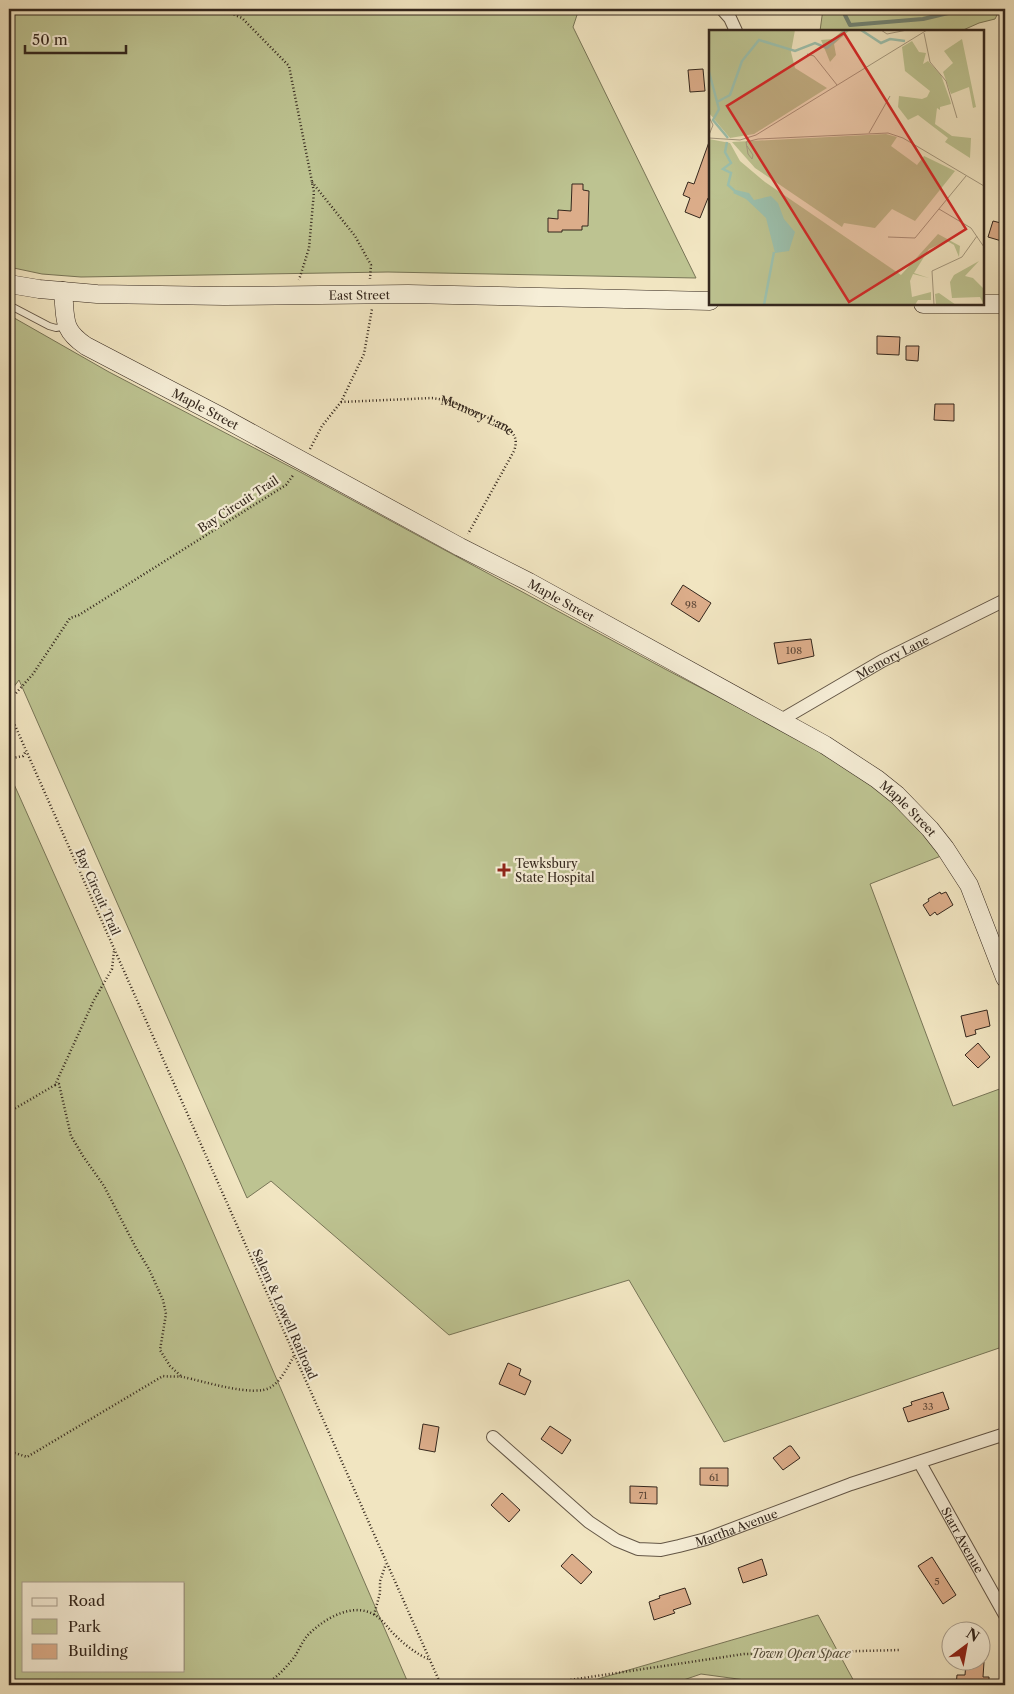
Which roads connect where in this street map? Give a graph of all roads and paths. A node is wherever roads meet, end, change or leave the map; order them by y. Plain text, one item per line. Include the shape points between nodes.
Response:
1 (221, 9) edge
2 (722, 9) edge
3 (736, 30) edge
4 (312, 182) junction
5 (9, 284) edge
6 (63, 291) junction
7 (295, 295) junction
8 (371, 295) junction
9 (709, 301) edge
10 (984, 304) edge
11 (1005, 304) edge
12 (9, 305) edge
13 (67, 326) junction
14 (341, 402) junction
15 (304, 461) junction
16 (460, 547) junction
17 (1005, 600) edge
18 (9, 701) edge
19 (9, 712) edge
20 (781, 720) junction
21 (26, 751) junction
22 (9, 756) edge
23 (114, 950) junction
24 (1005, 978) edge
25 (9, 1027) edge
26 (9, 1038) edge
27 (55, 1085) junction
28 (9, 1112) edge
29 (294, 1355) junction
30 (182, 1377) junction
31 (1005, 1434) edge
32 (493, 1438) dead end
33 (9, 1444) edge
34 (920, 1463) junction
35 (386, 1563) junction
36 (374, 1615) junction
37 (1005, 1615) edge
38 (900, 1650) dead end
39 (429, 1660) junction
40 (265, 1685) edge
41 (441, 1685) edge
42 (536, 1685) edge

1 - 4 path, Bay Circuit Trail via 242,18 289,66
2 - 3 street
4 - 7 path, Bay Circuit Trail via 310,248
4 - 8 path, Bay Circuit Trail via 355,236 369,261
5 - 6 street, East Street
6 - 7 street, East Street
6 - 13 street
7 - 8 street, East Street
8 - 9 street, East Street
8 - 14 path, Bay Circuit Trail via 372,310 364,354
10 - 11 street
12 - 13 lane via 49,326
13 - 15 street, Maple Street via 70,334 86,346
14 - 15 path, Bay Circuit Trail via 322,426
14 - 16 path, Memory Lane via 432,398 451,401 514,432 514,451
15 - 16 street, Maple Street
15 - 18 path, Bay Circuit Trail via 286,484 70,618 33,674
16 - 20 street, Maple Street
17 - 20 street, Memory Lane via 882,661
19 - 21 path, Bay Circuit Trail
20 - 24 street, Maple Street via 877,779 930,829 968,885
21 - 22 path via 23,756
21 - 23 path, Bay Circuit Trail
23 - 27 path, Bay Circuit Trail via 112,969 90,1008
23 - 29 path, Salem & Lowell Railroad
25 - 26 path
27 - 28 path
27 - 30 path via 59,1084 71,1136 104,1186 163,1300 166,1314 160,1350
29 - 30 path via 279,1380 270,1388 234,1389
29 - 35 path, Salem & Lowell Railroad
30 - 33 path via 163,1376 27,1457 15,1453
31 - 34 street, Martha Avenue
32 - 34 street, Martha Avenue via 589,1522 622,1543 649,1550 706,1539 851,1484
34 - 37 street, Starr Avenue
35 - 36 path
35 - 39 path, Salem & Lowell Railroad
36 - 39 path
36 - 40 path via 349,1610 320,1623 274,1680
38 - 42 path via 744,1654
39 - 41 path, Salem & Lowell Railroad

